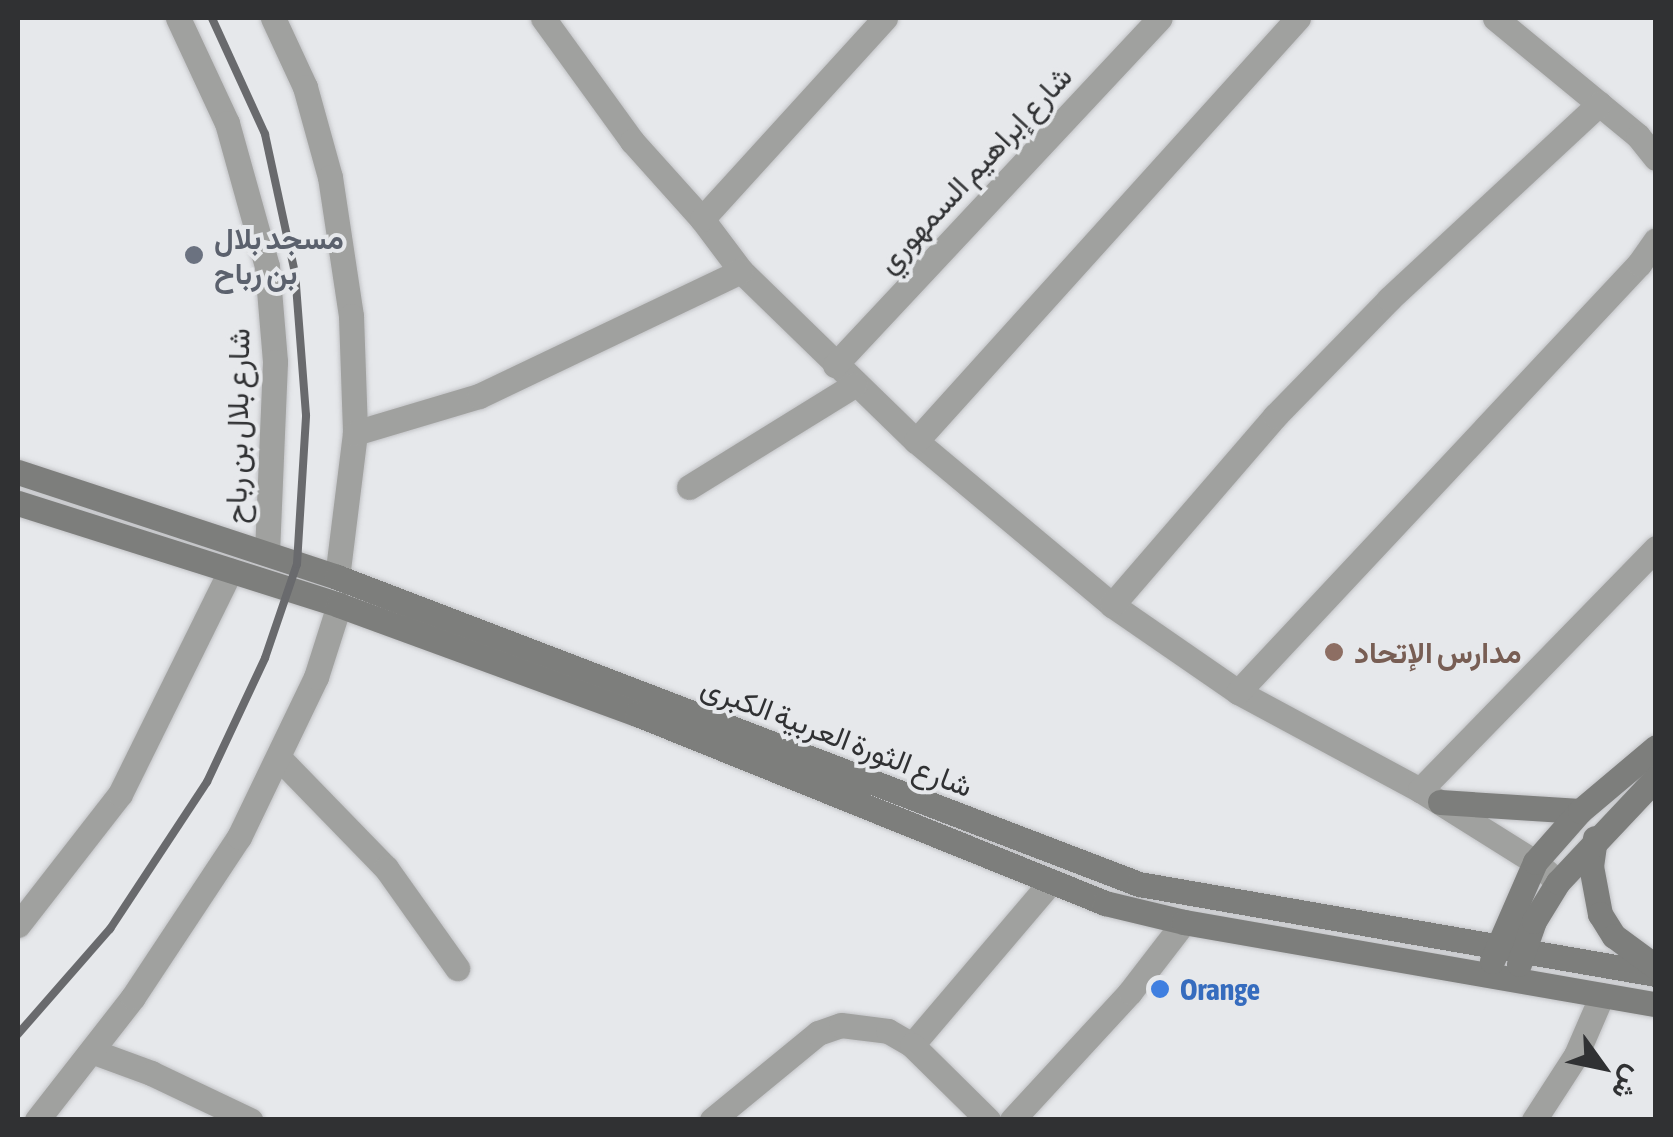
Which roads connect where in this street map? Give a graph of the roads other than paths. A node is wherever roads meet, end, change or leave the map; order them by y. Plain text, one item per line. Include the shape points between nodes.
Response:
1 (178, 18) edge
2 (273, 18) edge
3 (543, 18) edge
4 (885, 18) edge
5 (1160, 18) edge
6 (1298, 18) edge
7 (1495, 18) edge
8 (1600, 104) junction
9 (1656, 158) edge
10 (702, 219) junction
11 (1656, 240) edge
12 (741, 271) junction
13 (835, 366) junction
14 (854, 385) junction
15 (354, 433) junction
16 (916, 441) junction
17 (21, 479) edge
18 (689, 487) dead end
19 (18, 503) edge
20 (1656, 548) edge
21 (268, 552) junction
22 (230, 570) junction
23 (337, 577) junction
24 (1112, 605) junction
25 (338, 606) junction
26 (1238, 692) junction
27 (1656, 747) edge
28 (280, 758) junction
29 (1656, 778) edge
30 (1430, 796) junction
31 (1580, 811) junction
32 (1595, 838) junction
33 (1535, 862) junction
34 (1558, 882) junction
35 (1050, 883) junction
36 (1184, 922) junction
37 (18, 925) edge
38 (1508, 950) junction
39 (457, 968) dead end
40 (1656, 970) edge
41 (1489, 976) junction
42 (1518, 979) junction
43 (1602, 995) junction
44 (1656, 1004) edge
45 (912, 1045) junction
46 (94, 1052) junction
47 (37, 1120) edge
48 (250, 1120) edge
49 (712, 1120) edge
50 (988, 1120) edge
51 (1012, 1120) edge
52 (1534, 1120) edge

1 - 21 street, شارع بلال بن رباح via 227,124 268,266 275,362
2 - 15 street via 305,87 330,177 351,316
3 - 10 street via 632,141
4 - 10 street
5 - 13 street, شارع إبراهيم السمهوري
6 - 16 street
7 - 8 street
8 - 9 street
8 - 24 street via 1274,416
10 - 12 street
11 - 26 street
12 - 13 street
12 - 15 street via 479,396
13 - 14 street
14 - 16 street
14 - 18 street
15 - 23 street
16 - 24 street
17 - 21 main road, شارع الثورة العربية الكبرى
19 - 22 main road, شارع الثورة العربية الكبرى
20 - 30 street
21 - 23 main road, شارع الثورة العربية الكبرى
22 - 25 main road, شارع الثورة العربية الكبرى
22 - 37 street via 120,794
23 - 38 main road, شارع الثورة العربية الكبرى via 1102,872 1184,895
24 - 26 street
25 - 28 street
25 - 35 main road, شارع الثورة العربية الكبرى via 636,714
26 - 30 street
27 - 31 main road
28 - 39 street via 386,868
28 - 46 street via 239,836
29 - 32 main road
30 - 31 main road
30 - 33 street
31 - 33 main road
32 - 34 main road
32 - 40 main road via 1591,866 1600,914 1614,936
33 - 34 street
33 - 38 main road
34 - 38 main road
35 - 36 main road, شارع الثورة العربية الكبرى
35 - 45 street
36 - 41 main road, شارع الثورة العربية الكبرى
36 - 51 street via 1130,992
38 - 40 main road, شارع الثورة العربية الكبرى
38 - 41 main road
38 - 42 main road
41 - 42 main road, شارع الثورة العربية الكبرى
42 - 43 main road, شارع الثورة العربية الكبرى
43 - 44 main road, شارع الثورة العربية الكبرى
43 - 52 street via 1576,1055
45 - 49 street via 866,1026 818,1033
45 - 50 street
46 - 47 street
46 - 48 street

